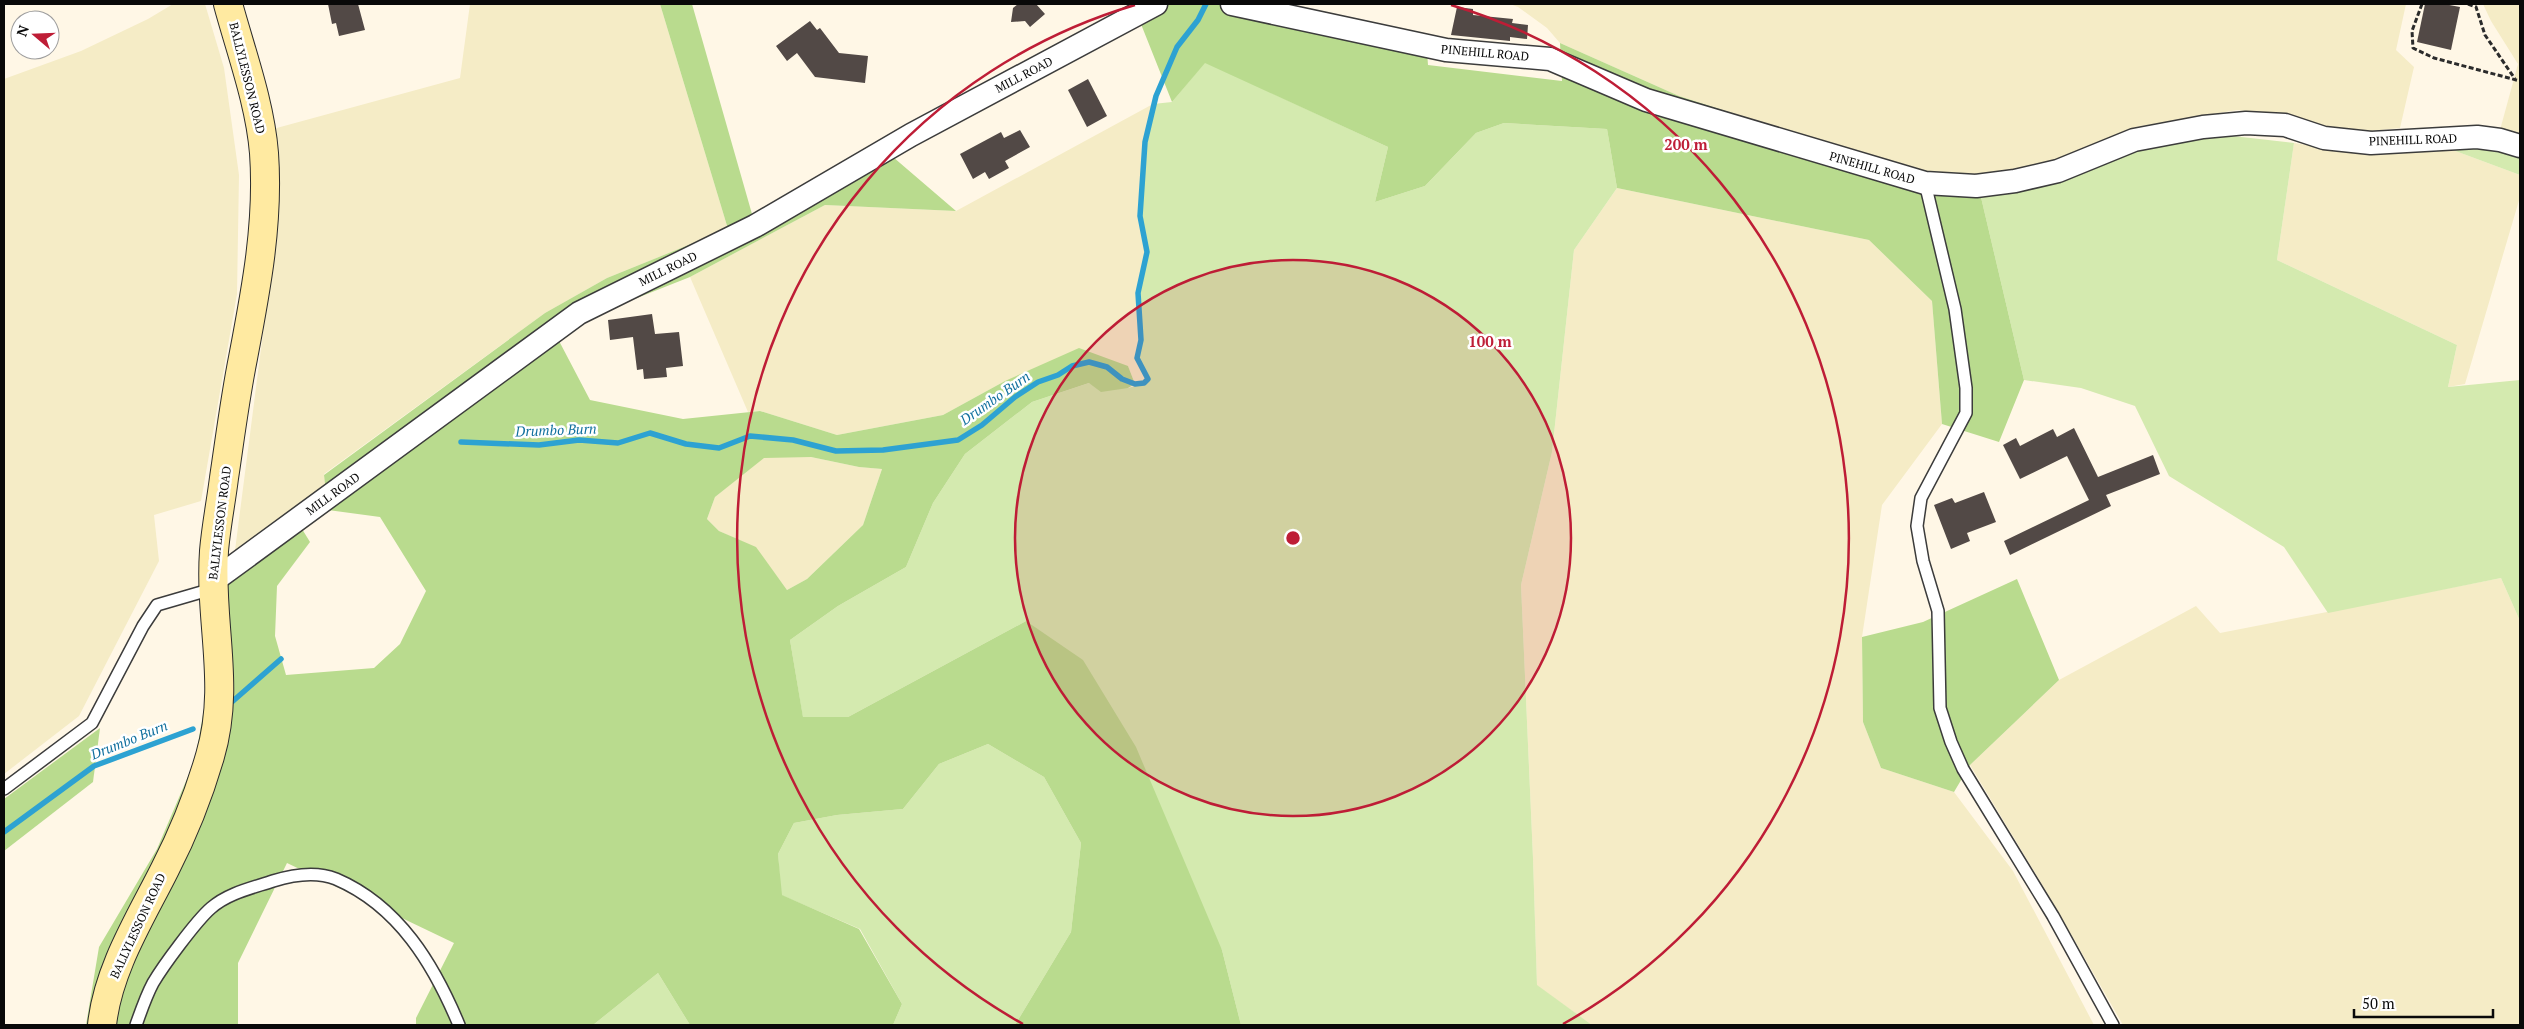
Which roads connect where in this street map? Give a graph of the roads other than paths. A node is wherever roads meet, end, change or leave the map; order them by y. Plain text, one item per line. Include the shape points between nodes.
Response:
1 (228, 4) edge
2 (1156, 4) edge
3 (1232, 4) edge
4 (2520, 146) edge
5 (1925, 182) junction
6 (212, 586) junction
7 (4, 789) edge
8 (102, 1025) edge
9 (136, 1025) edge
10 (459, 1025) edge
11 (2113, 1025) edge

1 - 6 main road, BALLYLESSON ROAD via 259,120 264,152 265,212 215,546
2 - 6 street, MILL ROAD via 919,131 755,226 579,313
3 - 5 street, PINEHILL ROAD via 1446,50 1550,58 1646,100
4 - 5 street, PINEHILL ROAD via 2477,137 2372,143 2324,138 2284,126 2246,123 2134,140 2058,171 2015,181 1976,186
5 - 11 lane via 1955,309 1966,388 1966,413 1922,498 1917,526 1923,561 1938,611 1940,708 1962,769 2053,916
6 - 7 lane via 157,605 92,723
6 - 8 main road, BALLYLESSON ROAD via 221,674 219,714 211,755 167,866 113,974
9 - 10 lane via 153,983 211,908 238,892 306,874 334,879 370,898 414,940 431,966

